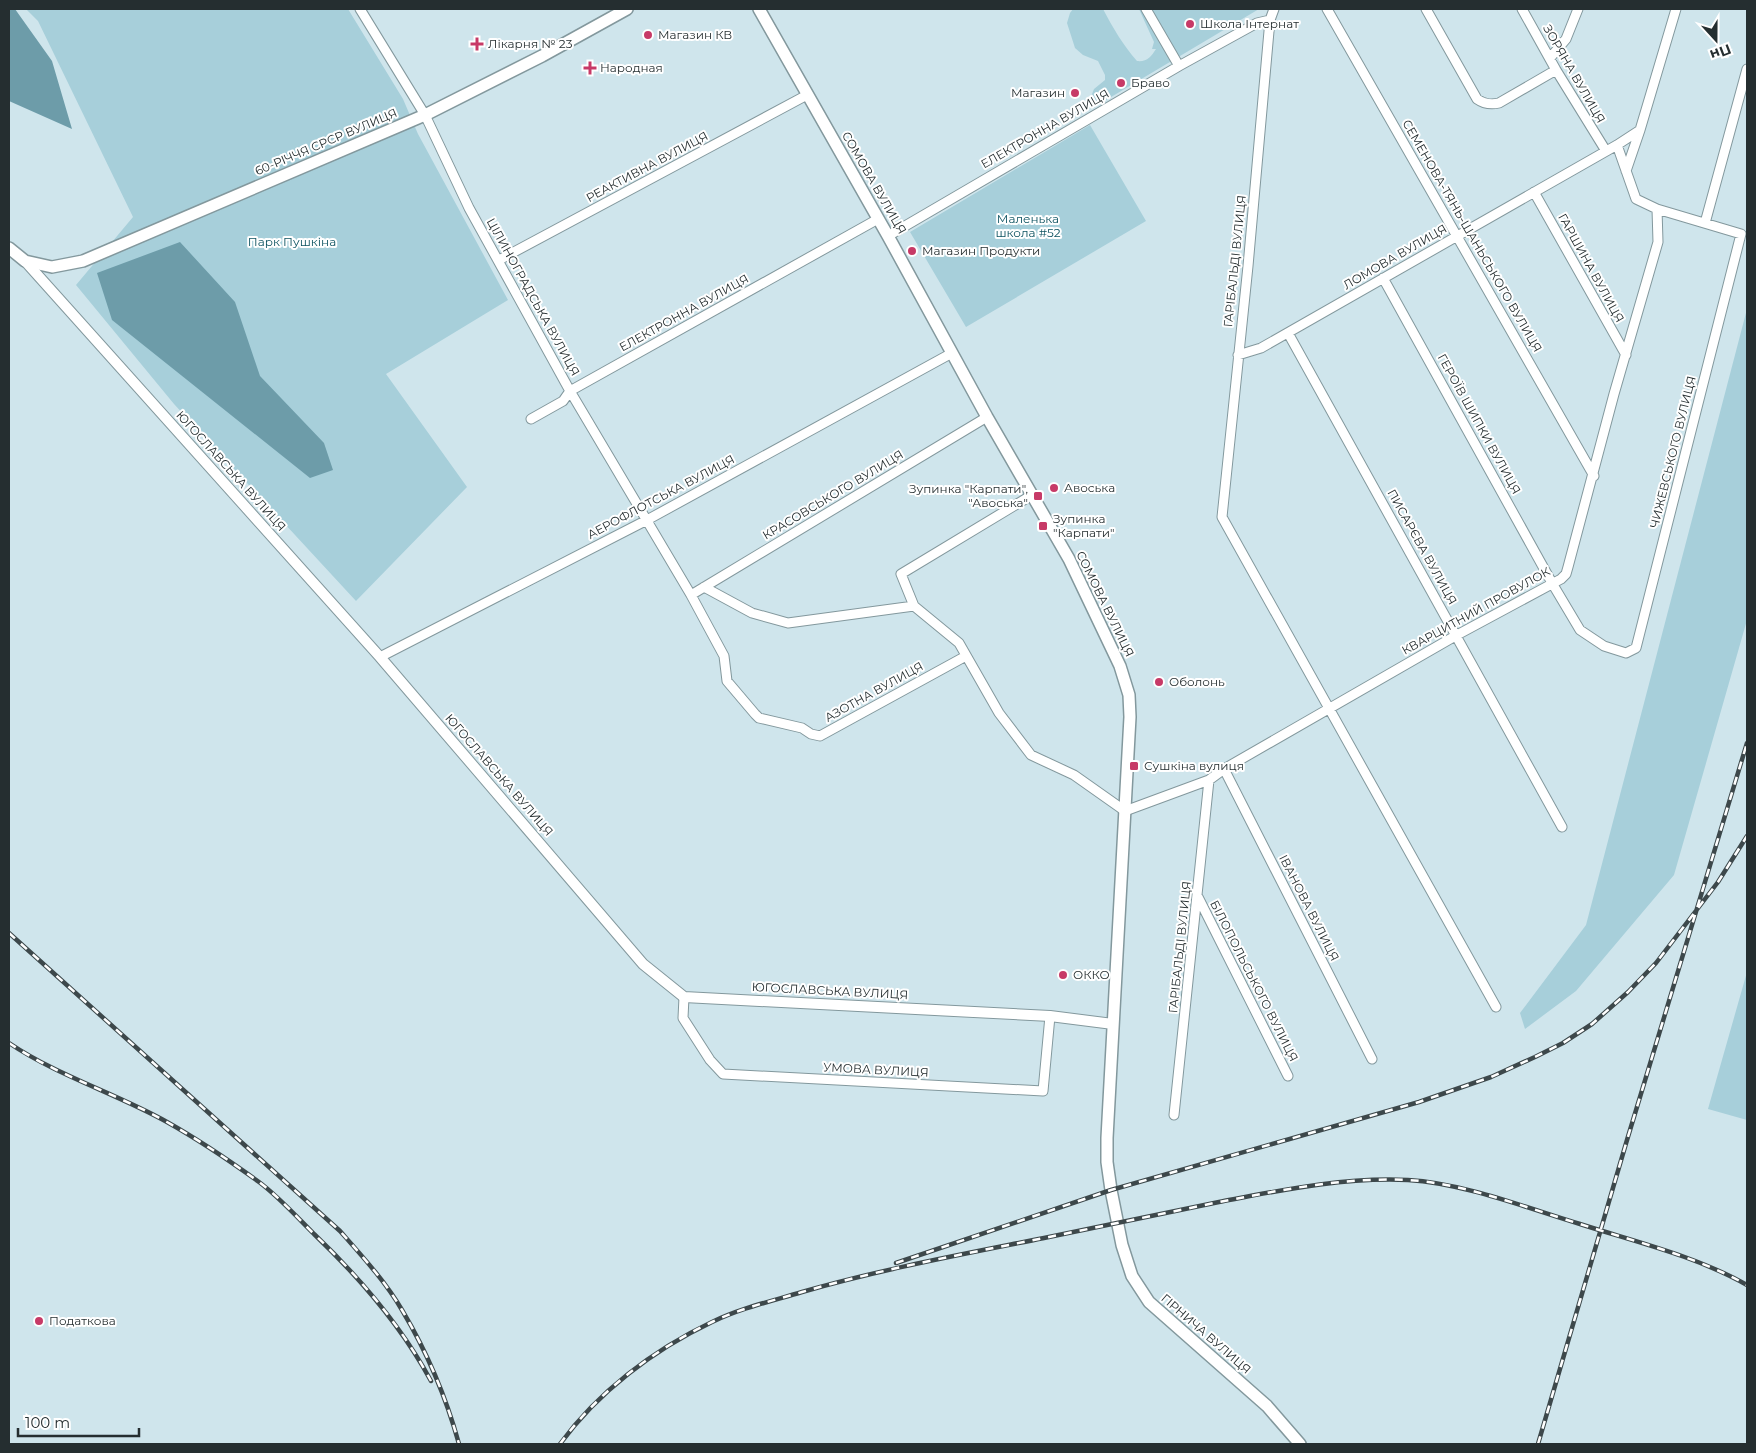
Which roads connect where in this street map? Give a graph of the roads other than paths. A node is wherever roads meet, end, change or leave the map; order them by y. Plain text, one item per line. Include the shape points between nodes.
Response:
1 (360, 9) edge
2 (626, 9) edge
3 (759, 9) edge
4 (1146, 9) edge
5 (1274, 9) edge
6 (1327, 9) edge
7 (1426, 9) edge
8 (1522, 9) edge
9 (1578, 9) edge
10 (1676, 9) edge
11 (1270, 20) junction
12 (1550, 58) junction
13 (1179, 66) junction
14 (1747, 69) edge
15 (1556, 70) junction
16 (807, 95) junction
17 (425, 115) junction
18 (1640, 130) junction
19 (1616, 145) junction
20 (1606, 151) junction
21 (1626, 171) junction
22 (1534, 192) junction
23 (1657, 209) junction
24 (878, 219) junction
25 (1705, 223) junction
26 (888, 236) junction
27 (1457, 236) junction
28 (9, 248) edge
29 (499, 260) junction
30 (25, 261) junction
31 (1383, 278) junction
32 (1288, 333) junction
33 (952, 353) junction
34 (1238, 355) junction
35 (1626, 355) junction
36 (570, 391) junction
37 (987, 417) junction
38 (531, 418) dead end
39 (1594, 476) junction
40 (1032, 495) junction
41 (646, 520) junction
42 (1552, 583) junction
43 (704, 587) junction
44 (691, 595) junction
45 (914, 606) junction
46 (1457, 635) junction
47 (966, 656) junction
48 (380, 657) junction
49 (1329, 709) junction
50 (1224, 769) junction
51 (1209, 780) junction
52 (1125, 811) junction
53 (1562, 827) dead end
54 (1198, 897) junction
55 (684, 998) junction
56 (1496, 1007) dead end
57 (1050, 1016) junction
58 (1113, 1024) junction
59 (1372, 1059) dead end
60 (1288, 1076) dead end
61 (1108, 1110) joint
62 (1174, 1116) dead end
63 (1300, 1444) edge

1 - 17 street, ЦІЛИНОГРАДСЬКА ВУЛИЦЯ
2 - 17 main road, 60-РІЧЧЯ СРСР ВУЛИЦЯ
3 - 16 main road, СОМОВА ВУЛИЦЯ
4 - 13 street
5 - 11 street, ГАРІБАЛЬДІ ВУЛИЦЯ
6 - 27 street, СЕМЕНОВА-ТЯНЬ-ШАНЬСЬКОГО ВУЛИЦЯ
7 - 15 street via 1476,99 1484,103 1499,103
8 - 12 street, ЗОРЯНА ВУЛИЦЯ
9 - 12 street via 1566,39
10 - 18 street
11 - 13 street, ЕЛЕКТРОННА ВУЛИЦЯ via 1257,23
11 - 34 street, ГАРІБАЛЬДІ ВУЛИЦЯ
12 - 15 street, ЗОРЯНА ВУЛИЦЯ
13 - 26 street, ЕЛЕКТРОННА ВУЛИЦЯ
14 - 25 street
15 - 20 street, ЗОРЯНА ВУЛИЦЯ
16 - 24 main road, СОМОВА ВУЛИЦЯ
16 - 29 street, РЕАКТИВНА ВУЛИЦЯ
17 - 29 street, ЦІЛИНОГРАДСЬКА ВУЛИЦЯ via 469,208
17 - 30 main road, 60-РІЧЧЯ СРСР ВУЛИЦЯ via 83,261 52,267
18 - 19 street, ЛОМОВА ВУЛИЦЯ
18 - 21 street
19 - 20 street, ЛОМОВА ВУЛИЦЯ
19 - 21 street
20 - 22 street, ЛОМОВА ВУЛИЦЯ
21 - 23 street via 1636,200
22 - 27 street, ЛОМОВА ВУЛИЦЯ
22 - 35 street, ГАРШИНА ВУЛИЦЯ
23 - 25 street, ЧИЖЕВСЬКОГО ВУЛИЦЯ
23 - 35 street, КВАРЦИТНИЙ ПРОВУЛОК via 1658,242
24 - 26 main road, СОМОВА ВУЛИЦЯ
24 - 36 street, ЕЛЕКТРОННА ВУЛИЦЯ
25 - 42 street, ЧИЖЕВСЬКОГО ВУЛИЦЯ via 1741,234 1636,648 1626,653 1604,646 1580,630
26 - 33 main road, СОМОВА ВУЛИЦЯ
27 - 31 street, ЛОМОВА ВУЛИЦЯ
27 - 39 street, СЕМЕНОВА-ТЯНЬ-ШАНЬСЬКОГО ВУЛИЦЯ
28 - 30 main road, ЮГОСЛАВСЬКА ВУЛИЦЯ
29 - 36 street, ЦІЛИНОГРАДСЬКА ВУЛИЦЯ
30 - 48 street, ЮГОСЛАВСЬКА ВУЛИЦЯ
31 - 32 street, ЛОМОВА ВУЛИЦЯ
31 - 42 street, ГЕРОЇВ ШИПКИ ВУЛИЦЯ
32 - 34 street, ЛОМОВА ВУЛИЦЯ via 1261,348
32 - 46 street, ПИСАРЄВА ВУЛИЦЯ
33 - 37 main road, СОМОВА ВУЛИЦЯ
33 - 41 street, АЕРОФЛОТСЬКА ВУЛИЦЯ
34 - 49 street, ГАРІБАЛЬДІ ВУЛИЦЯ via 1222,517
35 - 39 street, КВАРЦИТНИЙ ПРОВУЛОК
36 - 38 street, ЕЛЕКТРОННА ВУЛИЦЯ via 563,401
36 - 41 street, ЦІЛИНОГРАДСЬКА ВУЛИЦЯ
37 - 40 main road, СОМОВА ВУЛИЦЯ
37 - 43 street, КРАСОВСЬКОГО ВУЛИЦЯ
39 - 42 street, КВАРЦИТНИЙ ПРОВУЛОК via 1566,574
40 - 45 street via 901,574
40 - 52 main road, СОМОВА ВУЛИЦЯ via 1069,560 1120,666 1129,696
41 - 44 street, ЦІЛИНОГРАДСЬКА ВУЛИЦЯ
41 - 48 street, АЕРОФЛОТСЬКА ВУЛИЦЯ
42 - 46 street, КВАРЦИТНИЙ ПРОВУЛОК
43 - 44 street, КРАСОВСЬКОГО ВУЛИЦЯ
43 - 45 street via 752,613 788,623
44 - 47 street, АЗОТНА ВУЛИЦЯ via 724,656 727,681 755,714 759,718 802,728 815,736
45 - 47 street via 959,643
46 - 49 street, КВАРЦИТНИЙ ПРОВУЛОК
46 - 53 street, ПИСАРЄВА ВУЛИЦЯ
47 - 52 street via 999,712 1031,756 1074,775
48 - 55 street, ЮГОСЛАВСЬКА ВУЛИЦЯ via 643,964
49 - 50 street, КВАРЦИТНИЙ ПРОВУЛОК
49 - 56 street
50 - 51 street, КВАРЦИТНИЙ ПРОВУЛОК
50 - 59 street, ІВАНОВА ВУЛИЦЯ
51 - 52 street, КВАРЦИТНИЙ ПРОВУЛОК
51 - 54 street, ГАРІБАЛЬДІ ВУЛИЦЯ
52 - 58 main road, СОМОВА ВУЛИЦЯ
54 - 60 street, БІЛОПОЛЬСЬКОГО ВУЛИЦЯ
54 - 62 street, ГАРІБАЛЬДІ ВУЛИЦЯ
55 - 57 street, ЮГОСЛАВСЬКА ВУЛИЦЯ
55 - 57 street, УМОВА ВУЛИЦЯ via 683,1018 722,1074 1043,1091
57 - 58 street, ЮГОСЛАВСЬКА ВУЛИЦЯ
58 - 61 main road, СОМОВА ВУЛИЦЯ
61 - 63 main road, ГІРНИЧА ВУЛИЦЯ via 1107,1162 1111,1190 1132,1276 1149,1302 1268,1406

